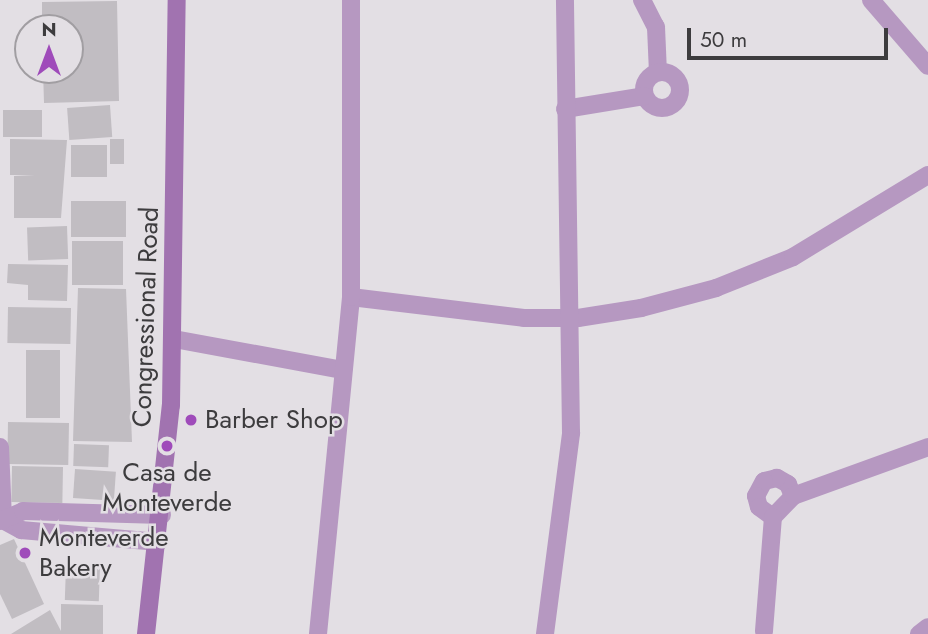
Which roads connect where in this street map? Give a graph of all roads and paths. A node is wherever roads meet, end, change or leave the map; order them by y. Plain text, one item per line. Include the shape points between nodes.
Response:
1 (177, 0) edge
2 (351, 0) edge
3 (565, 0) edge
4 (642, 0) edge
5 (871, 0) edge
6 (928, 66) edge
7 (658, 72) junction
8 (645, 96) junction
9 (565, 108) junction
10 (928, 175) edge
11 (351, 297) junction
12 (568, 318) junction
13 (174, 339) junction
14 (343, 370) junction
15 (0, 447) edge
16 (928, 447) edge
17 (793, 496) junction
18 (162, 515) junction
19 (773, 517) junction
20 (2, 520) edge
21 (158, 542) junction
22 (928, 627) edge
23 (766, 633) edge
24 (146, 634) edge
25 (318, 634) edge
26 (545, 634) edge
27 (919, 634) edge

1 - 13 main road, Congressional Road
2 - 11 street
3 - 9 street
4 - 7 street via 656,27
5 - 6 street
7 - 8 street via 648,79
7 - 8 street via 676,78 677,102 656,108
8 - 9 street
9 - 12 street
10 - 12 street via 793,257 716,288 640,308
11 - 12 street via 524,318
11 - 14 street
12 - 26 street via 571,433
13 - 14 street
13 - 18 main road, Congressional Road
14 - 25 street
15 - 20 street
16 - 17 street
17 - 19 street
17 - 19 street via 783,480 760,486 757,502
18 - 20 street via 23,511
18 - 21 main road, Congressional Road
19 - 23 street via 766,551
20 - 21 street via 21,530
21 - 24 main road, Congressional Road
22 - 27 street

